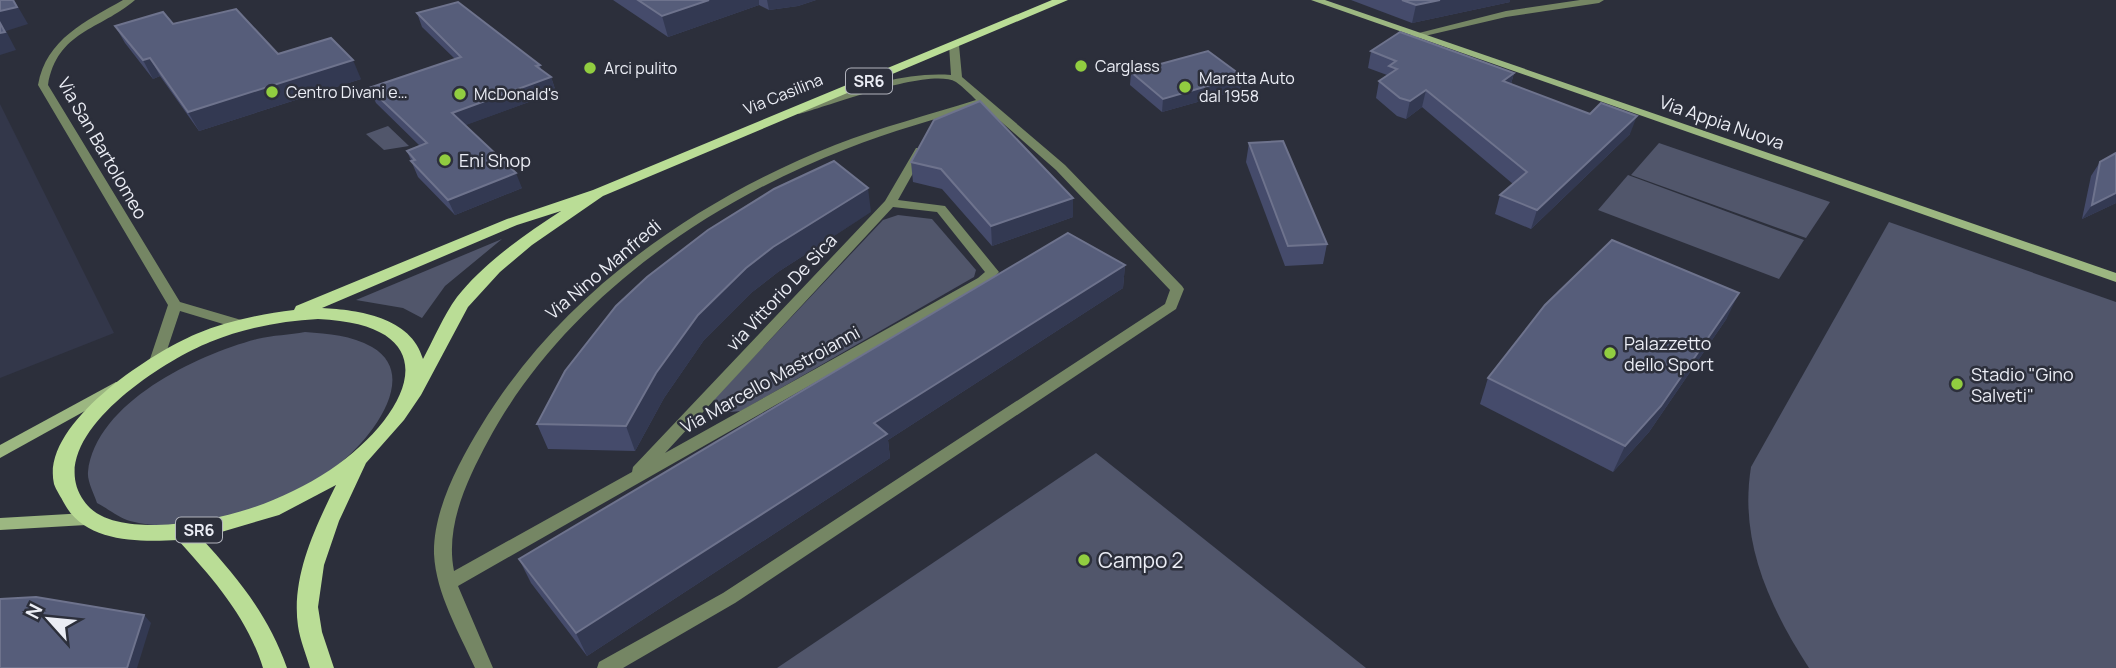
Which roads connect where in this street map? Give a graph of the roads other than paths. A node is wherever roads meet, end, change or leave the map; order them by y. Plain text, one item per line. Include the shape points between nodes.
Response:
1 (131, 0) edge
2 (1062, 0) edge
3 (1316, 0) edge
4 (1599, 0) edge
5 (1416, 35) junction
6 (954, 46) junction
7 (957, 78) junction
8 (984, 101) junction
9 (793, 112) junction
10 (940, 116) junction
11 (598, 193) junction
12 (890, 203) junction
13 (2116, 278) edge
14 (175, 305) junction
15 (289, 315) junction
16 (243, 325) junction
17 (156, 362) junction
18 (133, 377) junction
19 (412, 395) junction
20 (0, 452) edge
21 (358, 461) junction
22 (630, 480) junction
23 (86, 519) junction
24 (0, 524) edge
25 (185, 534) junction
26 (450, 582) junction
27 (275, 668) edge
28 (322, 668) edge
29 (484, 668) edge
30 (606, 668) edge

1 - 14 street, Via San Bartolomeo via 56,50 43,71 43,85
2 - 6 main road, Via Casilina / SR6
3 - 5 street, Via Appia Nuova
4 - 5 street via 1506,14
5 - 13 street, Via Appia Nuova
6 - 7 street
6 - 9 main road, Via Casilina / SR6
7 - 8 street
7 - 9 street via 934,75 914,79
8 - 10 street, Via Nino Manfredi
8 - 30 street via 1042,151 1177,289 1171,306 729,598
9 - 11 main road, Via Casilina / SR6
10 - 12 street, via Vittorio De Sica
10 - 26 street, Via Nino Manfredi via 826,153 770,178 667,240 581,309 528,367 479,442 454,498 443,553
11 - 15 main road, Via Casilina / SR6 via 512,222
11 - 19 main road, Via Casilina / SR6 via 507,253 463,302
12 - 22 street, via Vittorio De Sica
12 - 22 street, Via Marcello Mastroianni via 941,209 992,272 983,282
14 - 16 street
14 - 17 street
15 - 16 main road, Via Casilina / SR6
15 - 19 main road, Via Casilina / SR6 via 336,313 376,321 403,338 416,363
16 - 17 main road, Via Casilina / SR6 via 201,338
17 - 18 main road, Via Casilina / SR6
18 - 20 street
18 - 23 main road, Via Casilina / SR6 via 98,406 74,438 62,469 66,497
19 - 21 main road, Via Casilina / SR6 via 392,428
21 - 25 main road, Via Casilina / SR6 via 283,505 247,520
21 - 28 main road, Via Casilina via 325,524 311,581 309,625
22 - 26 street, Via Marcello Mastroianni
23 - 24 street
23 - 25 main road, Via Casilina / SR6 via 128,533
25 - 27 main road via 249,605 269,644
26 - 29 street, Via Nino Manfredi

